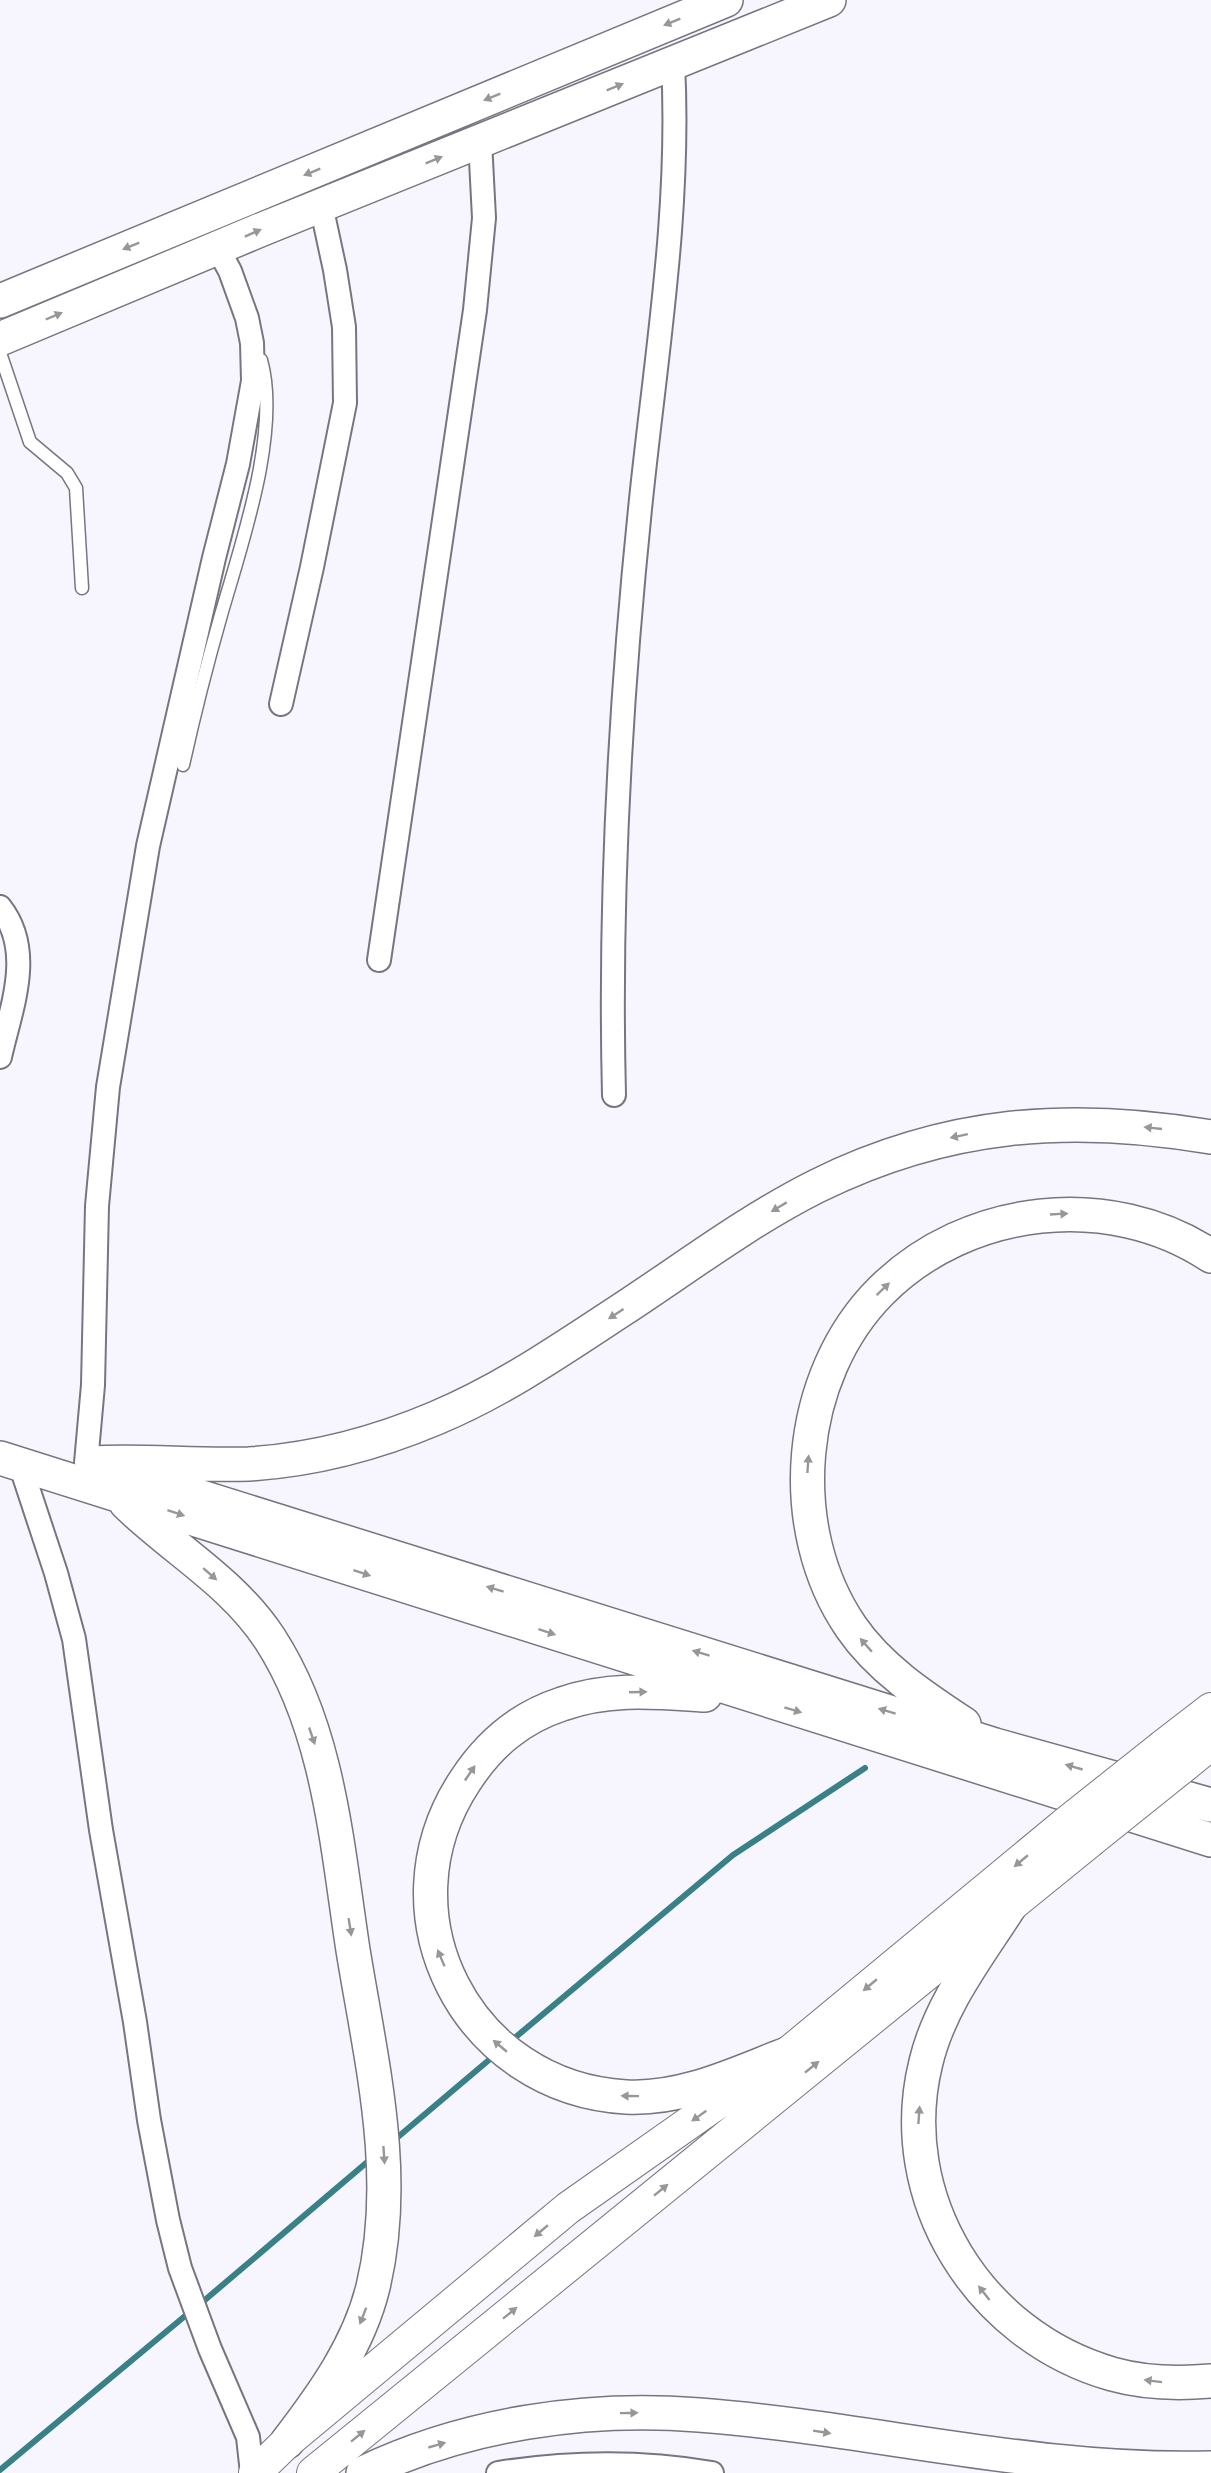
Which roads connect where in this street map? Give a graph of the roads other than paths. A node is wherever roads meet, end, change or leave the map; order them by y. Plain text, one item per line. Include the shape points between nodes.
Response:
1 (726, 0) edge
2 (829, 0) edge
3 (673, 63) junction
4 (480, 141) junction
5 (321, 205) junction
6 (218, 249) junction
7 (0, 301) edge
8 (0, 339) edge
9 (252, 343) junction
10 (0, 352) edge
11 (82, 588) dead end
12 (280, 704) dead end
13 (183, 765) dead end
14 (0, 907) edge
15 (380, 960) dead end
16 (0, 1057) edge
17 (614, 1095) dead end
18 (1211, 1137) edge
19 (1211, 1256) edge
20 (0, 1436) edge
21 (10, 1461) edge
22 (89, 1463) junction
23 (118, 1495) junction
24 (758, 1699) junction
25 (1211, 1709) edge
26 (1211, 1744) edge
27 (995, 1745) junction
28 (1174, 1755) junction
29 (1211, 1805) edge
30 (1077, 1833) junction
31 (1211, 1840) edge
32 (1010, 1906) junction
33 (787, 2054) junction
34 (1211, 2381) edge
35 (287, 2442) junction
36 (1211, 2468) edge
37 (254, 2473) edge
38 (313, 2473) edge
39 (363, 2473) edge
40 (498, 2473) edge
41 (712, 2473) edge

1 -> 7 main road
2 - 3 main road
4 -> 3 main road
3 - 17 street via 675,130 668,256 630,609 618,768 612,912
5 -> 4 main road
4 - 15 street via 484,218 475,310
6 -> 5 main road
5 - 12 street via 344,327 345,403
8 -> 6 main road
6 - 9 street via 240,294
9 - 13 lane via 264,376 265,423 258,472
9 - 22 street via 253,381 245,432 154,816 108,1087 97,1206
10 - 11 lane via 30,442 67,473 76,488
14 - 16 street via 17,939 20,965
18 -> 22 main road via 1115,1124 1068,1123 1021,1125 912,1148 846,1173 787,1203 527,1372 436,1418 328,1453 273,1462
27 -> 19 main road via 895,1674 850,1626 831,1590 817,1557 811,1527 808,1467 817,1404 831,1368 850,1330 881,1291 944,1245 996,1225 1047,1215 1098,1215 1149,1225
20 - 22 main road
21 - 23 main road
21 - 37 street via 56,1573 74,1639 101,1830 168,2220 180,2268 248,2438
27 -> 22 main road
23 -> 24 main road
23 -> 35 main road via 242,1603 271,1641 294,1688 327,1783 385,2161 379,2259 366,2308 348,2351
24 -> 31 main road
33 -> 24 main road via 712,2082 655,2096 597,2093 541,2073 500,2047 468,2010 432,1933 431,1863 443,1820 478,1762 500,1737 530,1717 562,1703 599,1694 642,1691
25 - 28 main road
26 - 28 main road
29 -> 27 main road
28 - 30 main road, bridge
30 - 32 main road
30 -> 33 main road
34 -> 32 main road via 1161,2382 1110,2374 1036,2340 990,2301 955,2255 940,2223 923,2168 918,2131 926,2062 945,2010
38 -> 32 main road
33 -> 35 main road via 568,2208
35 - 37 main road
39 -> 36 main road via 414,2451 499,2428 570,2417 653,2413 741,2419 1084,2470
40 - 41 street via 616,2464

